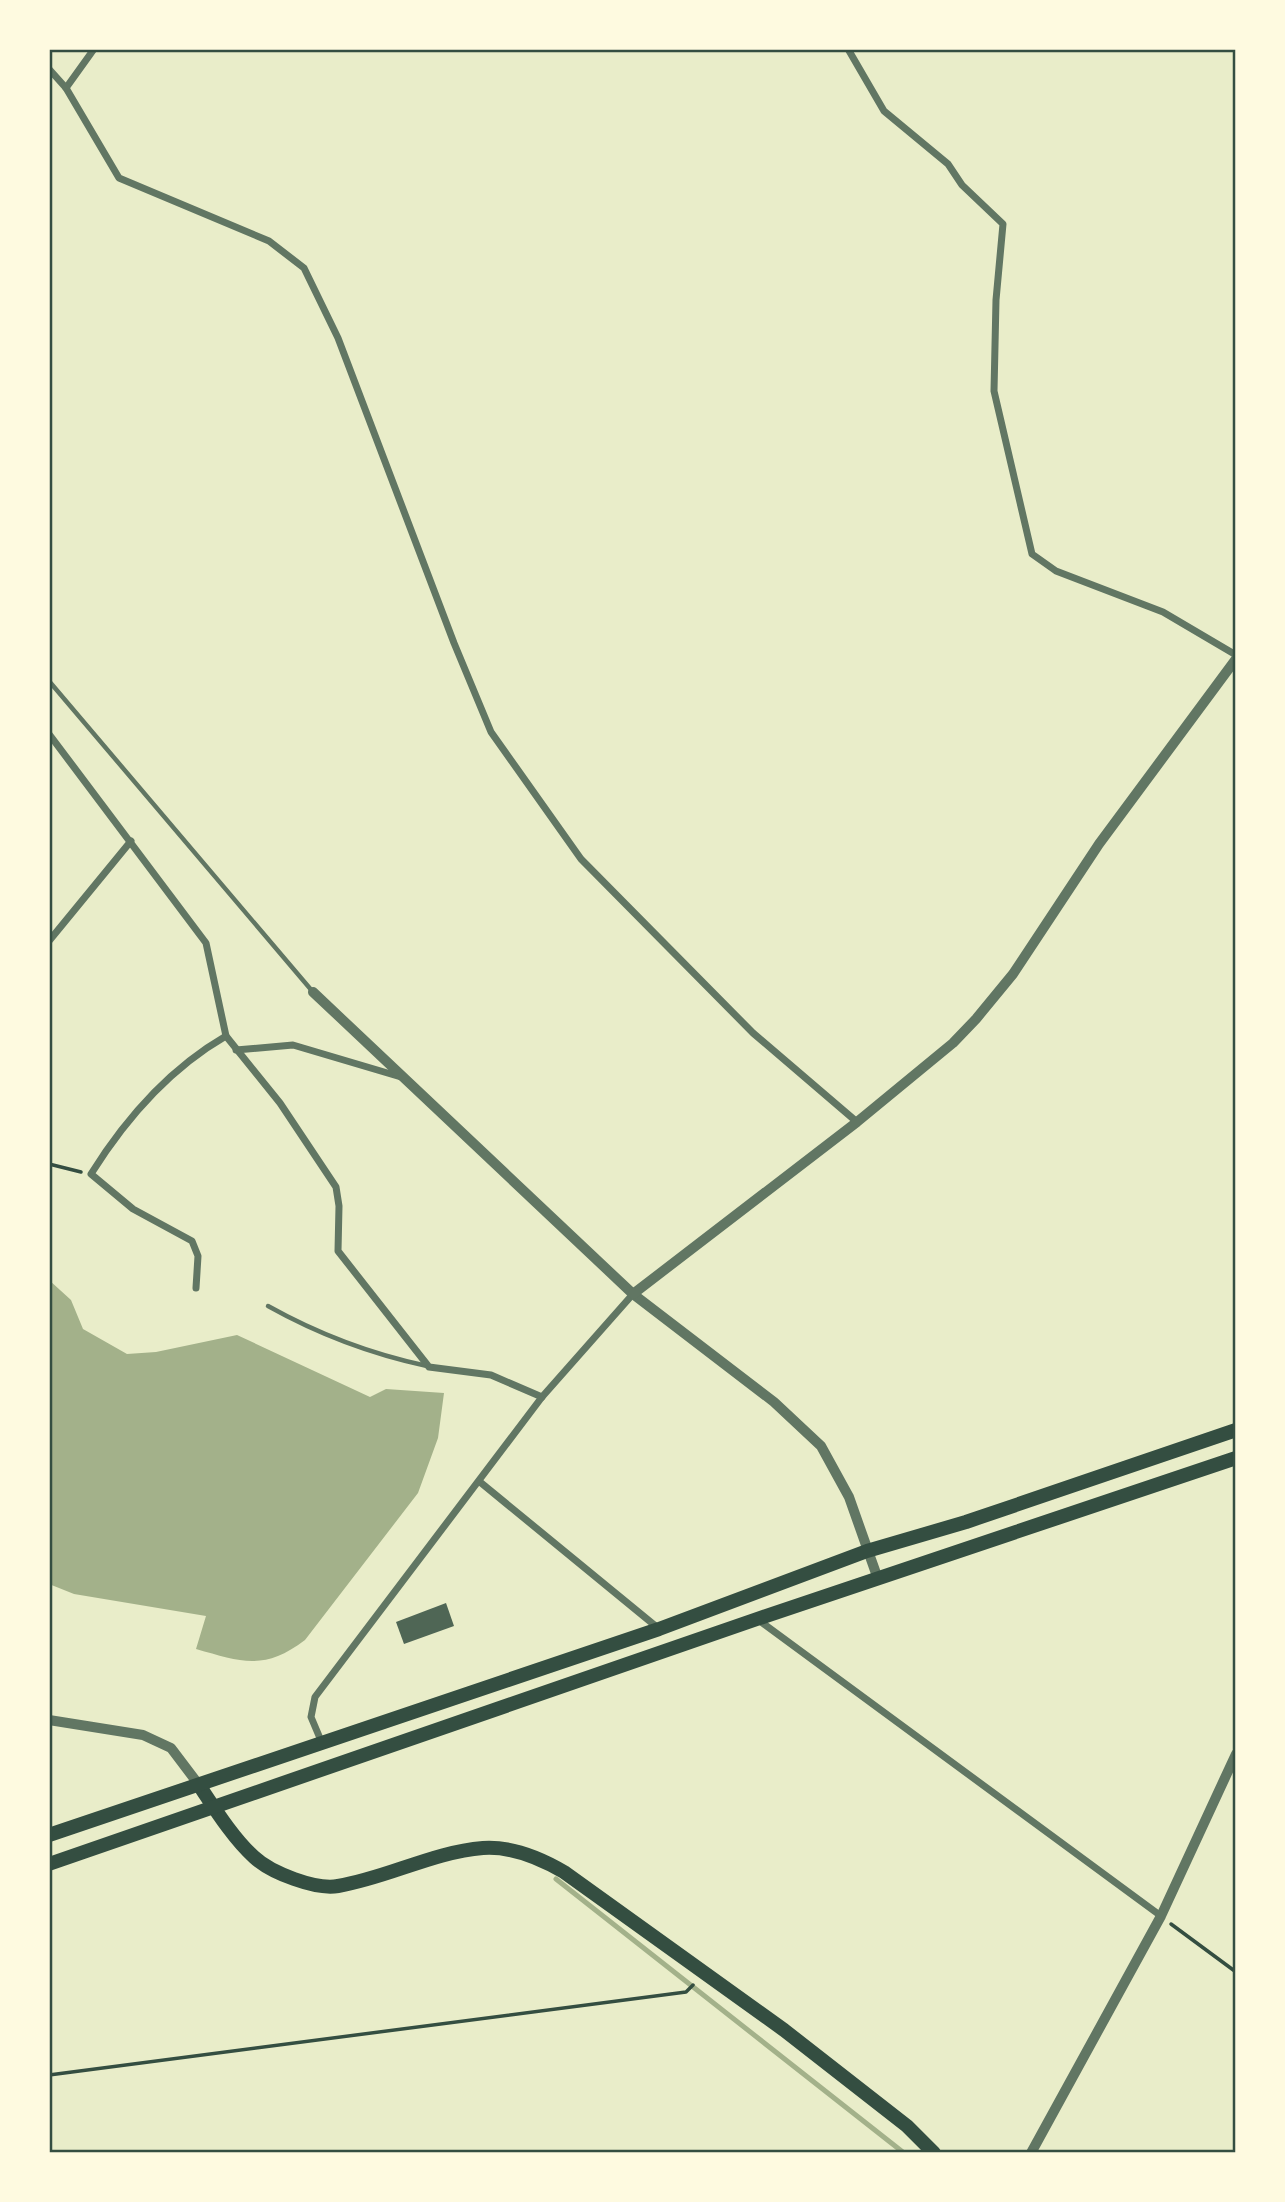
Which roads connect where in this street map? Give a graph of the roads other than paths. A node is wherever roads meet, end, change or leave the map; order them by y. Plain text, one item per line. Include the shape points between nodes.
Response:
1 (94, 49) edge
2 (848, 49) edge
3 (49, 69) edge
4 (66, 88) junction
5 (1236, 657) edge
6 (49, 681) edge
7 (49, 734) edge
8 (131, 841) junction
9 (49, 941) edge
10 (313, 992) joint
11 (226, 1036) junction
12 (236, 1050) junction
13 (409, 1080) junction
14 (857, 1122) junction
15 (196, 1288) dead end
16 (632, 1294) junction
17 (268, 1306) dead end
18 (429, 1367) junction
19 (542, 1397) junction
20 (1236, 1430) edge
21 (1236, 1458) edge
22 (480, 1482) junction
23 (867, 1550) junction
24 (878, 1579) junction
25 (757, 1619) junction
26 (659, 1629) junction
27 (49, 1720) edge
28 (322, 1744) junction
29 (1236, 1754) edge
30 (199, 1785) junction
31 (213, 1805) junction
32 (49, 1835) edge
33 (49, 1864) edge
34 (1161, 1916) junction
35 (934, 2153) edge
36 (1031, 2153) edge

1 - 4 street
2 - 5 street via 884,111 948,164 962,185 1003,224 994,391 1032,554 1056,571 1163,612
3 - 4 street
4 - 14 street via 119,178 269,241 304,268 338,338 491,733 581,859 752,1033
5 - 14 street via 1100,844 1013,974 953,1043
6 - 10 lane
7 - 8 street
8 - 9 street
8 - 11 street via 206,943
10 - 13 street
11 - 12 street
11 - 15 street via 160,1083 91,1174 133,1209 192,1241 198,1256
12 - 13 street via 293,1045
12 - 18 street via 280,1103 336,1187 338,1251
13 - 16 street
14 - 16 street
16 - 19 street
16 - 23 street via 774,1402 821,1446 849,1497
17 - 18 lane via 321,1333 385,1357
18 - 19 street via 491,1375
19 - 22 street
20 - 23 main road via 966,1522
21 - 24 main road
22 - 26 street
22 - 28 street via 315,1697 311,1717
23 - 24 street
23 - 26 main road
24 - 25 main road
25 - 31 main road
25 - 34 street
26 - 28 main road
27 - 30 street via 143,1735 171,1748
28 - 30 main road
29 - 34 street
30 - 31 main road
30 - 32 main road
31 - 33 main road
31 - 35 main road via 255,1858 292,1880 336,1887 485,1848 539,1858 704,1973 897,2118
34 - 36 street

